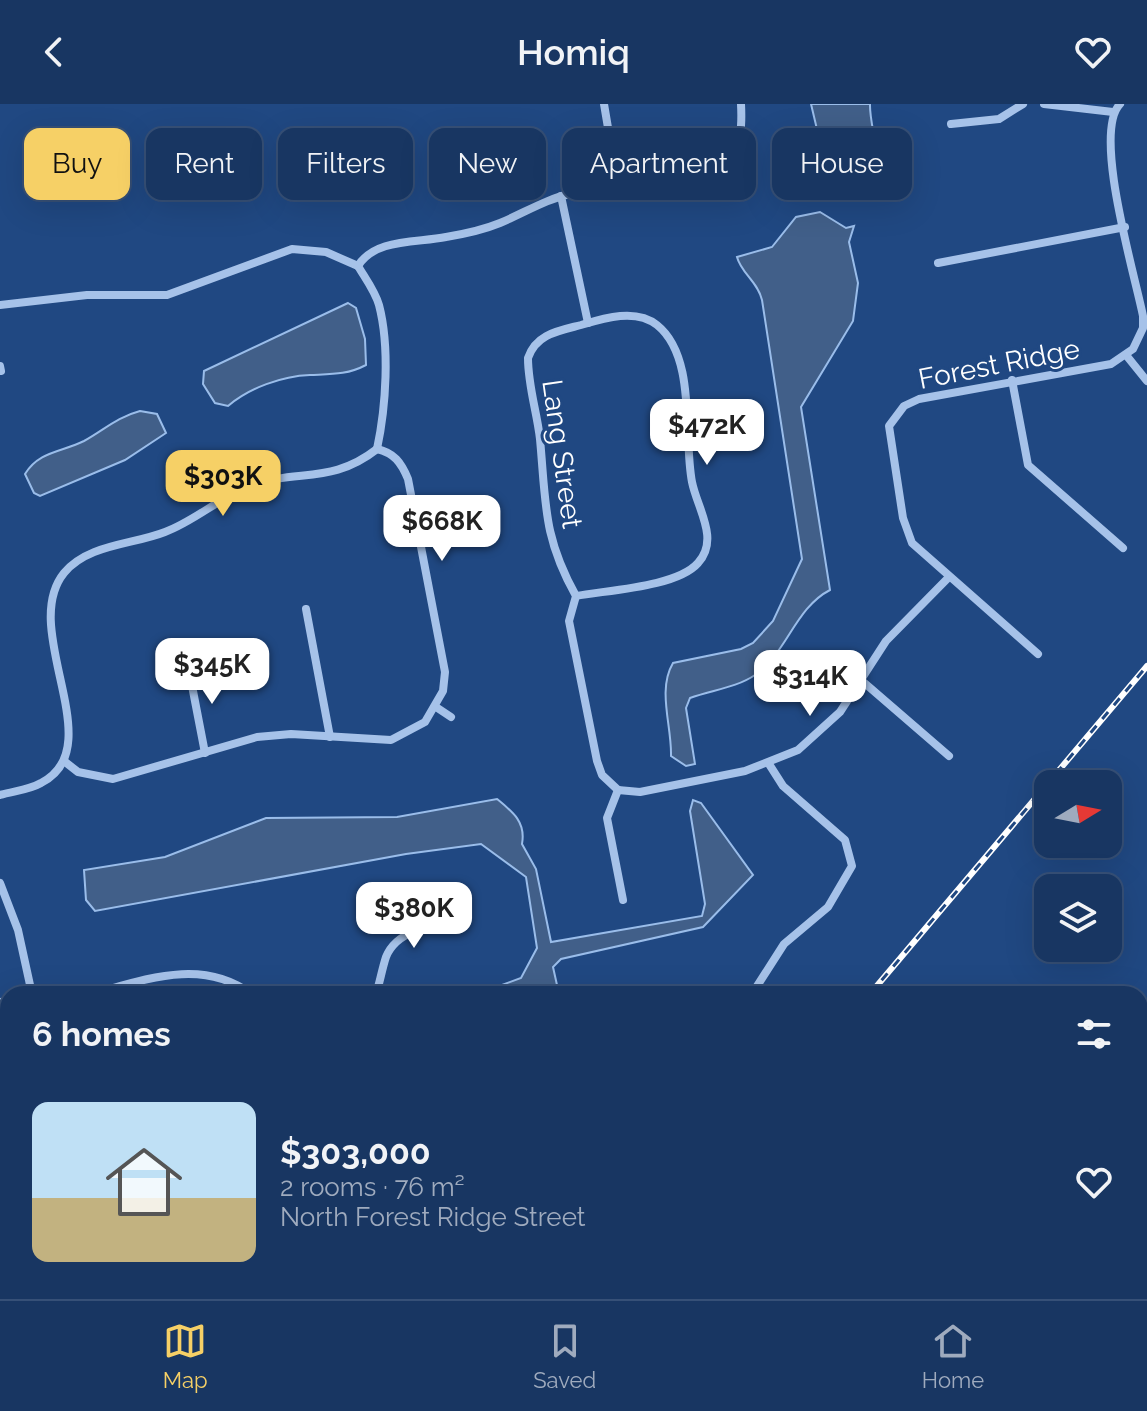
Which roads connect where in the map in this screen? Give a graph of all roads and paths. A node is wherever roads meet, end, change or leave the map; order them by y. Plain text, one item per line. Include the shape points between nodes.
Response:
1 (604, 104) edge
2 (741, 104) edge
3 (1023, 104) edge
4 (1044, 104) edge
5 (1120, 104) edge
6 (1113, 112) junction
7 (951, 124) dead end
8 (608, 128) edge
9 (740, 128) edge
10 (561, 196) joint
11 (1125, 227) junction
12 (938, 263) dead end
13 (358, 266) junction
14 (0, 305) edge
15 (588, 323) junction
16 (1126, 355) junction
17 (1012, 380) junction
18 (1147, 381) edge
19 (377, 449) junction
20 (1123, 548) dead end
21 (949, 577) junction
22 (576, 596) junction
23 (306, 609) dead end
24 (1038, 654) dead end
25 (188, 665) dead end
26 (861, 680) junction
27 (436, 707) junction
28 (451, 717) dead end
29 (330, 737) junction
30 (205, 753) junction
31 (949, 756) dead end
32 (64, 761) junction
33 (769, 764) junction
34 (618, 790) junction
35 (0, 795) edge
36 (0, 883) edge
37 (623, 900) dead end
38 (465, 920) dead end
39 (30, 986) edge
40 (121, 986) edge
41 (237, 986) edge
42 (378, 986) edge
43 (757, 986) edge

1 - 8 street
2 - 9 street
3 - 7 street via 999,119
4 - 6 street
5 - 6 street
6 - 11 street via 1109,148
10 - 13 street via 498,224 375,248
10 - 15 street
11 - 12 street
11 - 16 street via 1143,316 1140,338
13 - 14 street via 326,252 292,249 167,295 87,295
13 - 19 street via 379,306 382,329 385,408
15 - 22 street, Lang Street via 550,333 531,348 528,358 552,549
15 - 22 street, Lang Street via 639,316 656,324 673,346 686,395 692,483 707,541 697,564 675,578
16 - 17 street, Forest Ridge via 1099,367
16 - 18 street
17 - 20 street via 1034,475
17 - 21 street, Forest Ridge via 919,399 889,426 903,518 912,543
19 - 27 street via 390,452 402,464 413,501 445,672
19 - 32 street via 338,472 251,485 163,533 83,558 65,573 51,603 68,728
21 - 24 street
21 - 26 street via 886,641
22 - 34 street via 569,621 597,761 602,775
23 - 29 street
25 - 30 street
26 - 31 street
26 - 33 street via 840,712 812,739
27 - 28 street
27 - 29 street via 425,722 391,740
29 - 30 street via 274,735
30 - 32 street via 113,779 78,772
32 - 35 street via 39,785
33 - 34 street via 640,792
33 - 43 street via 783,786 845,840 852,866 828,907 784,944
34 - 37 street via 607,818
36 - 39 street via 18,930
38 - 42 street via 426,927 399,941 387,955
40 - 41 street via 183,973

